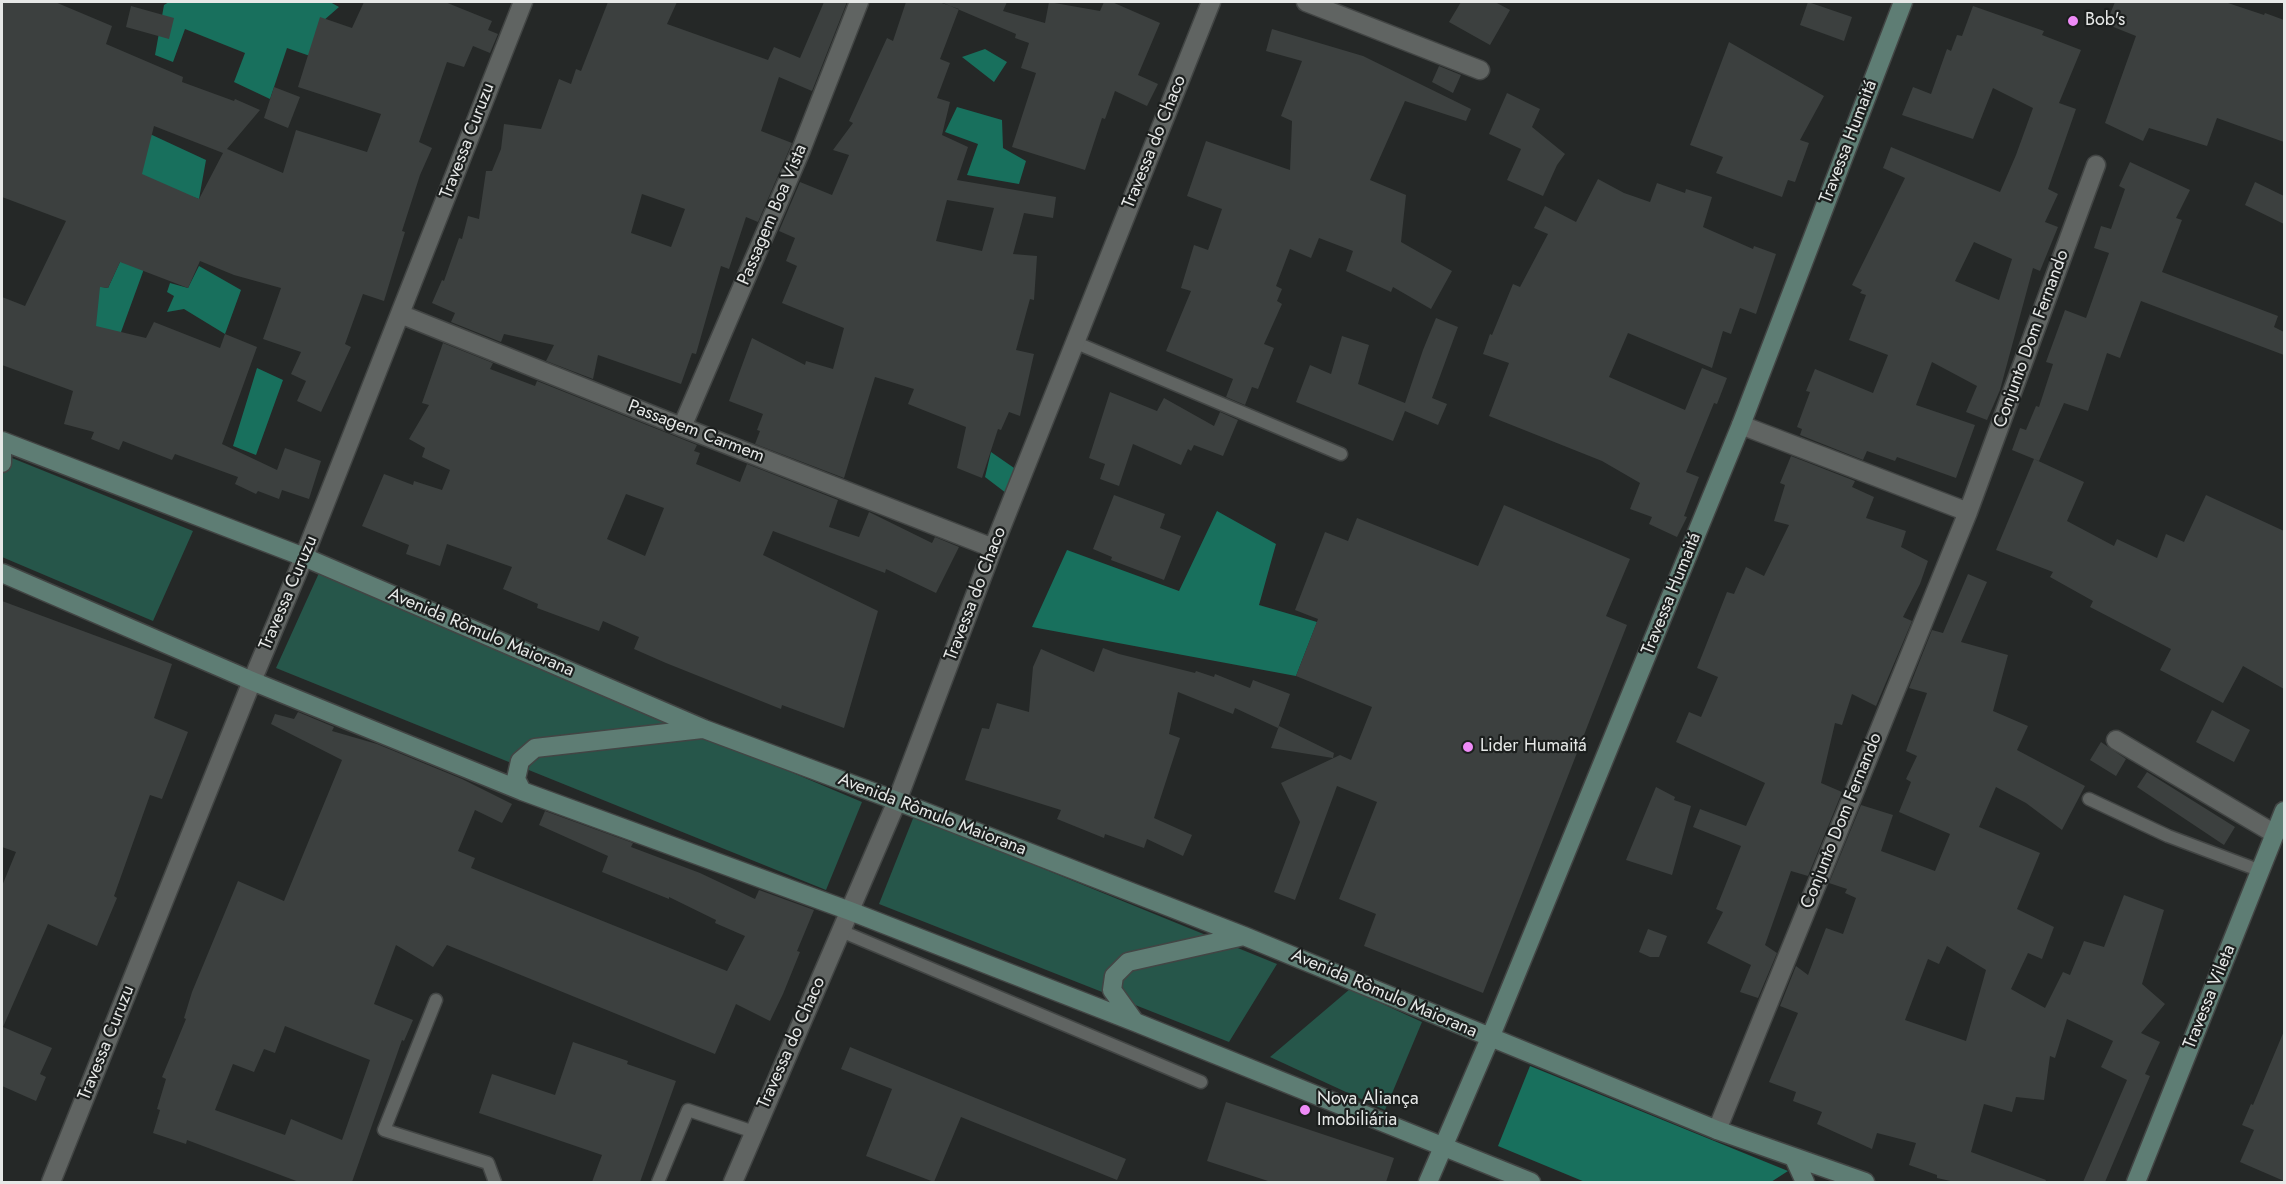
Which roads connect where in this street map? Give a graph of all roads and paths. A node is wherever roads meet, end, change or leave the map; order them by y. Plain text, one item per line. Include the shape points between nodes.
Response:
1 (523, 2) edge
2 (859, 2) edge
3 (1211, 2) edge
4 (1306, 2) edge
5 (1903, 2) edge
6 (1480, 70) dead end
7 (2096, 165) dead end
8 (400, 314) junction
9 (1074, 342) junction
10 (1741, 424) junction
11 (682, 427) junction
12 (2, 441) edge
13 (2, 447) edge
14 (1341, 454) dead end
15 (2, 463) edge
16 (1968, 512) junction
17 (993, 548) junction
18 (304, 557) junction
19 (2, 573) edge
20 (252, 681) junction
21 (704, 729) junction
22 (2116, 740) dead end
23 (522, 791) junction
24 (2089, 799) dead end
25 (897, 801) junction
26 (2284, 811) edge
27 (2275, 834) junction
28 (2261, 871) junction
29 (850, 911) junction
30 (841, 931) junction
31 (1244, 936) junction
32 (436, 1000) dead end
33 (1135, 1022) junction
34 (1490, 1038) junction
35 (1201, 1082) dead end
36 (1717, 1130) junction
37 (754, 1132) junction
38 (1442, 1147) junction
39 (1794, 1158) junction
40 (51, 1182) edge
41 (495, 1182) edge
42 (658, 1182) edge
43 (733, 1182) edge
44 (1428, 1182) edge
45 (1531, 1182) edge
46 (1804, 1182) edge
47 (1865, 1182) edge
48 (2136, 1182) edge

1 - 8 street, Travessa Curuzu
2 - 11 street, Passagem Boa Vista via 801,150
3 - 9 street, Travessa do Chaco
4 - 6 street
5 - 10 street, Travessa Humaitá
7 - 16 street, Conjunto Dom Fernando
8 - 11 street, Passagem Carmem
8 - 18 street, Travessa Curuzu
9 - 14 lane
9 - 17 street, Travessa do Chaco
10 - 16 street
10 - 34 street, Travessa Humaitá
11 - 17 street, Passagem Carmem
12 - 18 street, Avenida Rômulo Maiorana
13 - 15 street
16 - 36 street, Conjunto Dom Fernando
17 - 25 street, Travessa do Chaco
18 - 20 street, Travessa Curuzu
18 - 21 street, Avenida Rômulo Maiorana
19 - 20 street
20 - 23 street
20 - 40 street, Travessa Curuzu
21 - 23 street via 535,748 519,761 516,779
21 - 25 street, Avenida Rômulo Maiorana
22 - 27 street
23 - 29 street
24 - 28 lane via 2168,836
25 - 29 street, Travessa do Chaco
25 - 31 street, Avenida Rômulo Maiorana
26 - 27 street, Travessa Vileta
27 - 28 street, Travessa Vileta
28 - 48 street, Travessa Vileta
29 - 30 street, Travessa do Chaco
29 - 33 street
30 - 35 lane
30 - 37 street, Travessa do Chaco
31 - 33 street via 1128,962 1114,976 1112,990
31 - 34 street, Avenida Rômulo Maiorana
32 - 41 lane via 384,1130 488,1163
33 - 38 street
34 - 36 street, Avenida Rômulo Maiorana
34 - 38 street, Travessa Humaitá
36 - 39 street, Avenida Rômulo Maiorana
37 - 42 lane via 688,1110
37 - 43 street, Travessa do Chaco
38 - 44 street, Travessa Humaitá
38 - 45 street
39 - 46 street
39 - 47 street, Avenida Rômulo Maiorana

